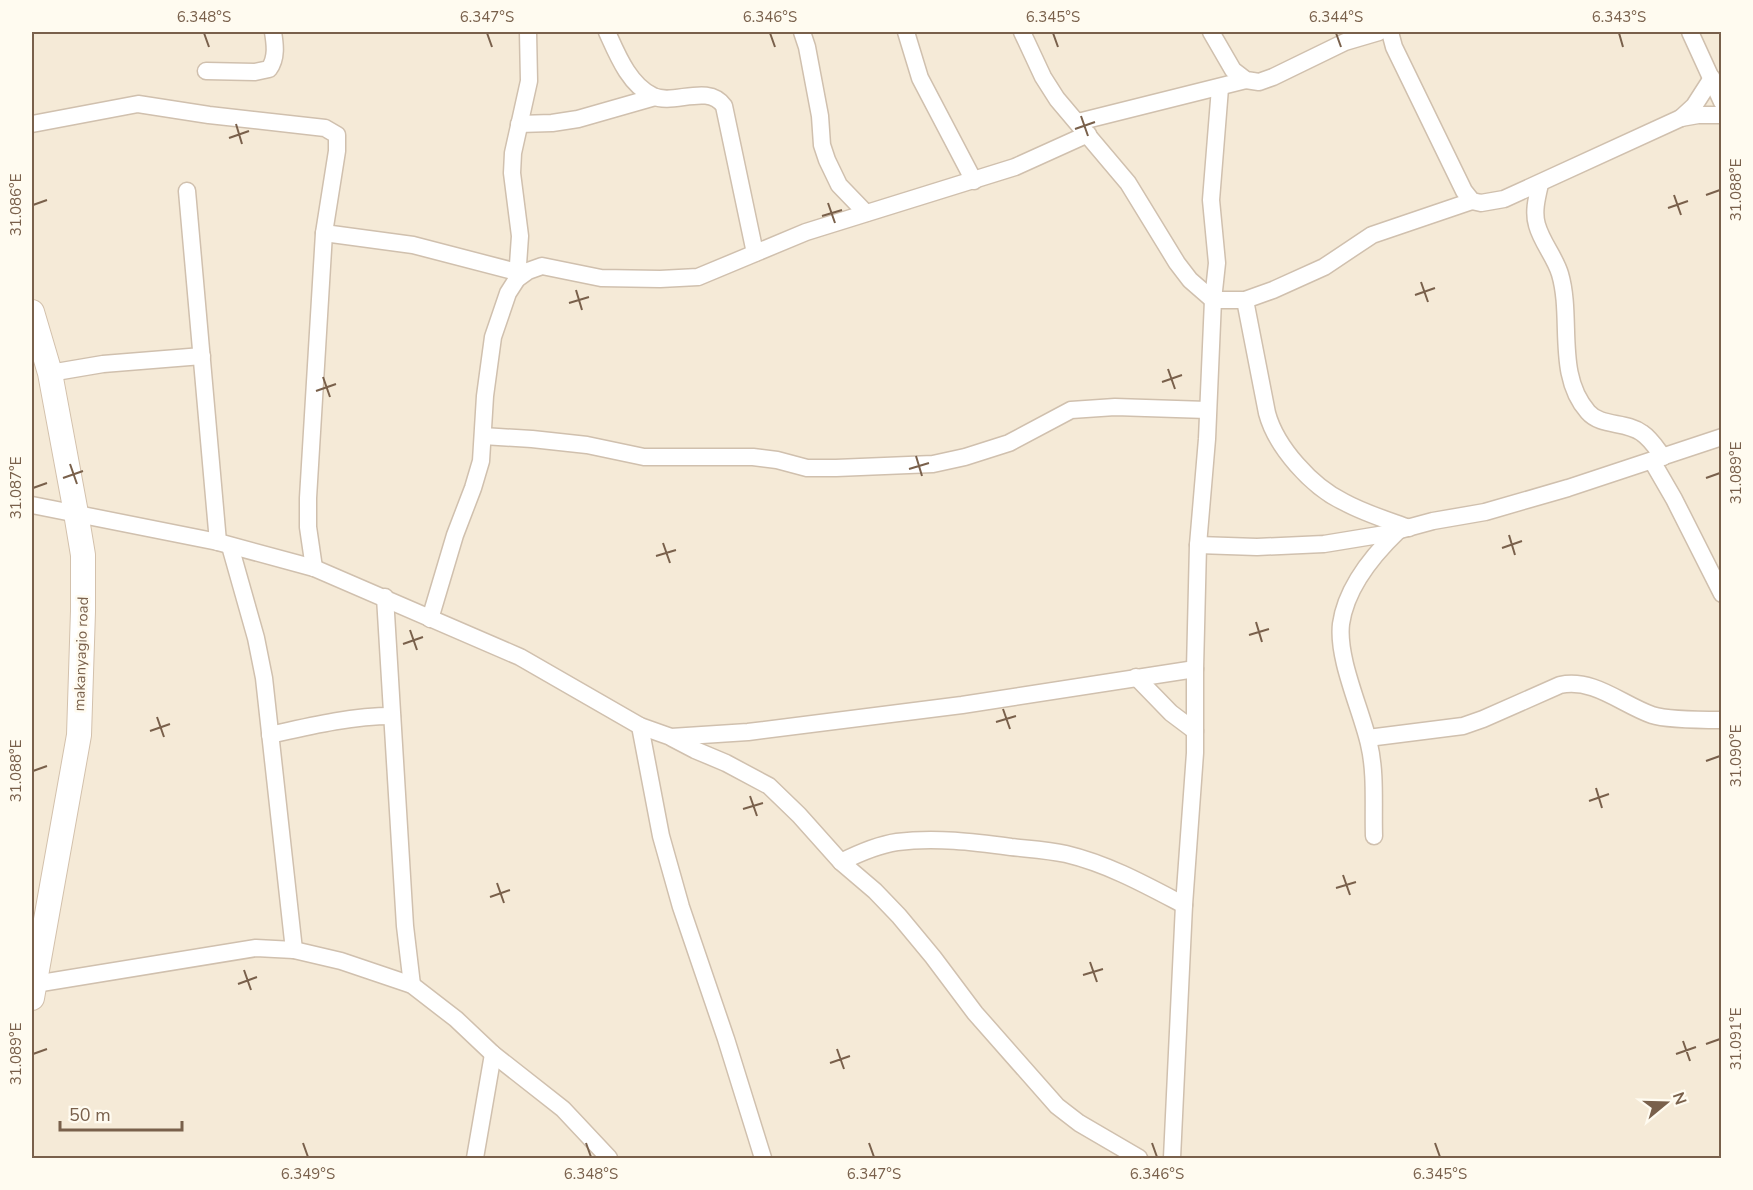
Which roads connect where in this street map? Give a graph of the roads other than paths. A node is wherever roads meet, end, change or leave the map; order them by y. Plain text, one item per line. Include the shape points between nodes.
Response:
1 (273, 32) edge
2 (528, 32) edge
3 (607, 32) edge
4 (802, 32) edge
5 (906, 32) edge
6 (1022, 32) edge
7 (1211, 32) edge
8 (1379, 32) edge
9 (1390, 32) edge
10 (1690, 32) edge
11 (206, 71) dead end
12 (1712, 78) junction
13 (1246, 80) junction
14 (1220, 88) junction
15 (655, 97) junction
16 (1722, 102) edge
17 (1722, 115) edge
18 (1681, 118) junction
19 (32, 124) edge
20 (519, 124) junction
21 (1083, 128) junction
22 (974, 181) junction
23 (1539, 184) junction
24 (187, 192) dead end
25 (1472, 201) junction
26 (866, 213) junction
27 (324, 233) junction
28 (755, 253) junction
29 (517, 276) junction
30 (1213, 300) junction
31 (1245, 300) junction
32 (32, 312) edge
33 (202, 356) junction
34 (50, 373) junction
35 (1207, 410) junction
36 (483, 436) junction
37 (1722, 437) edge
38 (1658, 459) junction
39 (32, 505) edge
40 (76, 513) junction
41 (1403, 530) junction
42 (224, 544) junction
43 (1198, 545) junction
44 (314, 568) junction
45 (1722, 594) edge
46 (385, 597) junction
47 (430, 619) junction
48 (1194, 669) junction
49 (1136, 677) junction
50 (392, 716) junction
51 (1722, 720) edge
52 (640, 726) junction
53 (1195, 731) junction
54 (270, 735) junction
55 (671, 737) junction
56 (1368, 738) junction
57 (1374, 836) dead end
58 (841, 862) junction
59 (1184, 905) junction
60 (294, 950) junction
61 (412, 986) junction
62 (33, 991) edge
63 (493, 1054) junction
64 (475, 1158) edge
65 (609, 1158) edge
66 (763, 1158) edge
67 (1139, 1158) edge
68 (1172, 1158) edge

1 - 11 street via 275,56 269,69
2 - 20 street via 529,81
3 - 15 street via 634,81
4 - 26 street via 826,160 839,185
5 - 22 street via 920,78
6 - 21 street via 1043,77
7 - 13 street via 1233,70
8 - 13 street via 1346,42 1273,77 1259,82
9 - 25 street
10 - 12 street
12 - 16 street
12 - 18 street
13 - 14 street
14 - 21 street
14 - 30 street via 1211,200 1217,245
15 - 20 street via 578,119
15 - 28 street via 694,95 721,101
17 - 18 street
18 - 23 street
19 - 27 street via 138,104 325,128 335,132 338,142
20 - 29 street via 512,173 520,236
21 - 22 street via 1015,167
21 - 30 street via 1128,183 1177,263
22 - 26 street
23 - 25 street via 1504,199
23 - 38 street via 1537,225 1560,273 1569,372 1574,387 1582,405 1594,418 1642,432
24 - 33 street
25 - 31 street via 1372,235 1304,277
26 - 28 street
27 - 29 street via 413,245
27 - 44 street via 308,498
28 - 29 street via 698,277 602,278 542,266
29 - 36 street via 494,337
30 - 31 street
30 - 35 street
31 - 41 street via 1267,413 1280,444 1325,491
32 - 34 street, makanyagio road
33 - 34 street via 103,364
33 - 42 street
34 - 40 street, makanyagio road
35 - 36 street via 1071,410 1009,443 965,457 933,464 836,468 807,468 753,457 644,457 587,445
35 - 43 street
36 - 47 street via 481,461
37 - 38 street
38 - 41 street via 1485,512
38 - 45 street
39 - 40 street
40 - 42 street
40 - 62 street, makanyagio road via 83,555 79,735
41 - 43 street via 1324,544
41 - 56 street via 1366,568 1347,602 1341,623 1346,663
42 - 44 street
42 - 54 street via 256,638
43 - 48 street
44 - 46 street
46 - 47 street
46 - 50 street
47 - 52 street via 520,657
48 - 49 street
48 - 53 street
49 - 53 street
49 - 55 street via 962,705 748,732
50 - 54 street via 315,724
50 - 61 street
51 - 56 street via 1654,716 1606,692 1573,682 1463,726
52 - 55 street
52 - 66 street via 661,836 681,907
53 - 59 street
54 - 60 street
55 - 58 street via 769,786
56 - 57 street
58 - 59 street via 897,842 963,841 1065,854 1134,879
58 - 67 street via 899,916 975,1013 1057,1106
59 - 68 street
60 - 61 street via 341,961
60 - 62 street via 256,948
61 - 63 street via 456,1019
63 - 64 street
63 - 65 street via 563,1109

